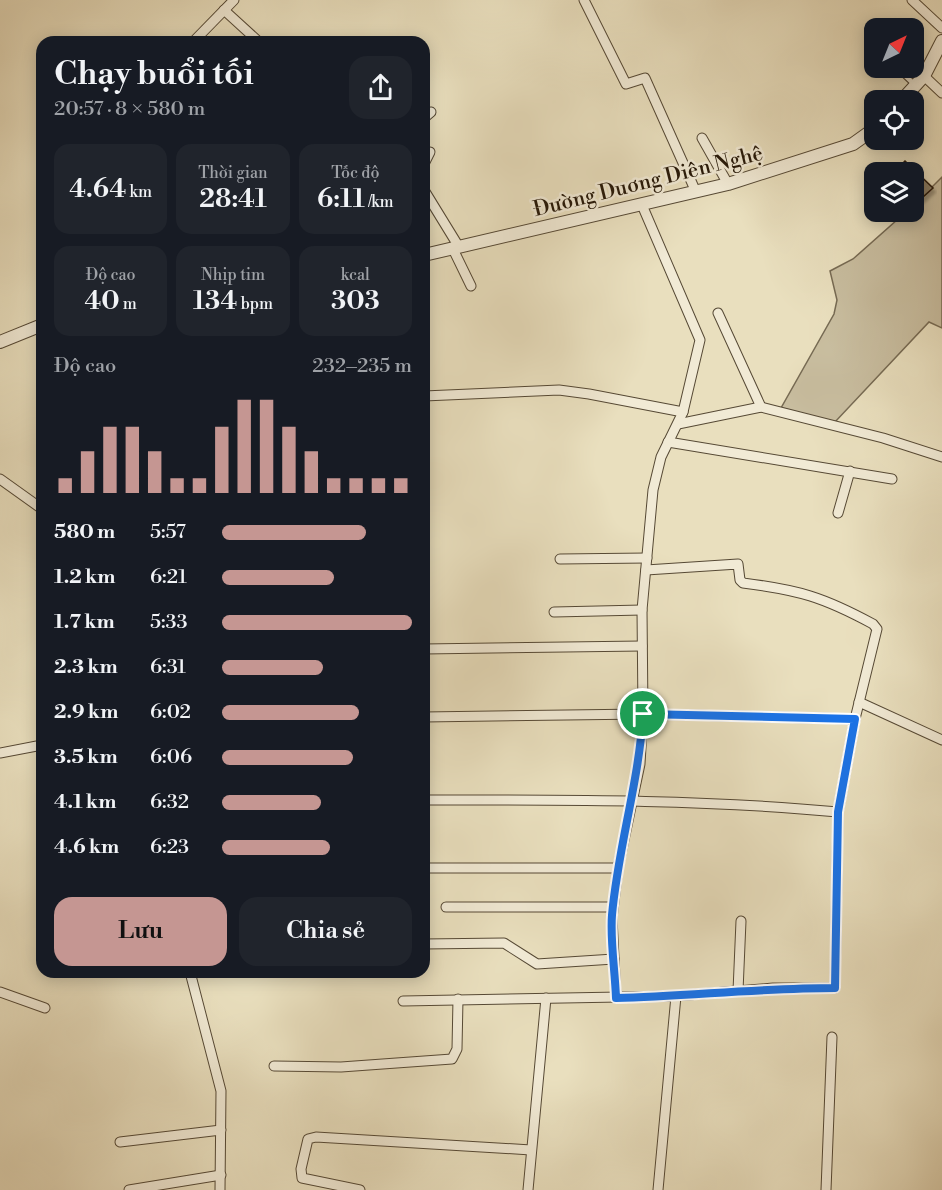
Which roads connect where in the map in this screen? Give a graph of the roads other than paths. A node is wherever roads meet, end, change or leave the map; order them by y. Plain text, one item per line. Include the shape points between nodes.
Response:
1 (234, 0) edge
2 (584, 0) edge
3 (912, 0) edge
4 (224, 10) junction
5 (942, 28) edge
6 (199, 36) edge
7 (252, 36) edge
8 (942, 41) edge
9 (916, 78) edge
10 (920, 80) junction
11 (911, 90) edge
12 (942, 93) edge
13 (864, 136) edge
14 (702, 138) dead end
15 (728, 184) junction
16 (696, 192) junction
17 (430, 201) edge
18 (642, 205) junction
19 (456, 248) junction
20 (430, 254) edge
21 (471, 286) dead end
22 (718, 313) dead end
23 (36, 327) edge
24 (0, 342) edge
25 (430, 396) edge
26 (761, 407) junction
27 (683, 412) junction
28 (678, 424) junction
29 (668, 442) junction
30 (942, 457) edge
31 (850, 471) junction
32 (0, 479) edge
33 (892, 479) dead end
34 (36, 504) edge
35 (838, 513) dead end
36 (647, 558) junction
37 (561, 559) dead end
38 (646, 570) junction
39 (642, 610) junction
40 (554, 612) dead end
41 (642, 646) junction
42 (430, 649) edge
43 (860, 702) junction
44 (643, 714) junction
45 (430, 717) edge
46 (855, 719) junction
47 (942, 740) edge
48 (36, 746) edge
49 (0, 753) edge
50 (430, 800) edge
51 (633, 800) junction
52 (838, 812) junction
53 (430, 868) edge
54 (618, 868) junction
55 (446, 907) dead end
56 (613, 907) junction
57 (741, 921) dead end
58 (430, 944) edge
59 (614, 959) junction
60 (192, 978) edge
61 (738, 991) junction
62 (0, 992) edge
63 (676, 996) junction
64 (546, 998) junction
65 (616, 998) junction
66 (458, 999) junction
67 (404, 1001) dead end
68 (45, 1008) dead end
69 (832, 1037) dead end
70 (274, 1066) dead end
71 (221, 1130) junction
72 (120, 1142) dead end
73 (531, 1150) junction
74 (221, 1175) junction
75 (129, 1190) edge
76 (220, 1190) edge
77 (360, 1190) edge
78 (528, 1190) edge
79 (658, 1190) edge
80 (826, 1190) edge

1 - 4 street
2 - 16 street via 626,84 645,78
3 - 5 street
4 - 6 street
4 - 7 street
8 - 10 street
9 - 10 lane
10 - 11 street
10 - 12 street
13 - 15 street, Đường Duơng Diên Nghệ via 853,144
14 - 15 street
15 - 16 street, Đường Duơng Diên Nghệ
16 - 18 street, Đường Duơng Diên Nghệ
17 - 19 street
18 - 19 street, Đường Duơng Diên Nghệ
18 - 27 street via 700,340
19 - 20 street, Đường Duơng Diên Nghệ
19 - 21 street
22 - 26 street
23 - 24 street
25 - 27 street via 559,390
26 - 28 street
26 - 30 street
27 - 28 street
28 - 29 street
29 - 31 street
29 - 36 street via 655,476
31 - 33 street
31 - 35 street
32 - 34 street
36 - 37 street
36 - 38 street
38 - 39 street
38 - 43 street via 738,564 743,583 813,595 873,624 877,629
39 - 40 street
39 - 41 street
41 - 42 street
41 - 44 street
43 - 46 street
43 - 47 street
44 - 45 street
44 - 46 street
44 - 51 street
46 - 52 street
48 - 49 street
50 - 51 street
51 - 52 street
51 - 54 street
52 - 61 street via 835,988
53 - 54 street
54 - 56 street
55 - 56 street
56 - 59 street
57 - 61 street
58 - 59 street via 504,943 539,964
59 - 65 street
60 - 71 street via 220,1082
61 - 63 street
62 - 68 street
63 - 65 street
63 - 79 street
64 - 65 street
64 - 66 street
64 - 73 street
66 - 67 street
66 - 70 street via 457,1049 452,1059 341,1067
69 - 80 street
71 - 72 street
71 - 74 street
73 - 77 street via 308,1139 302,1178
73 - 78 street
74 - 75 street
74 - 76 street

